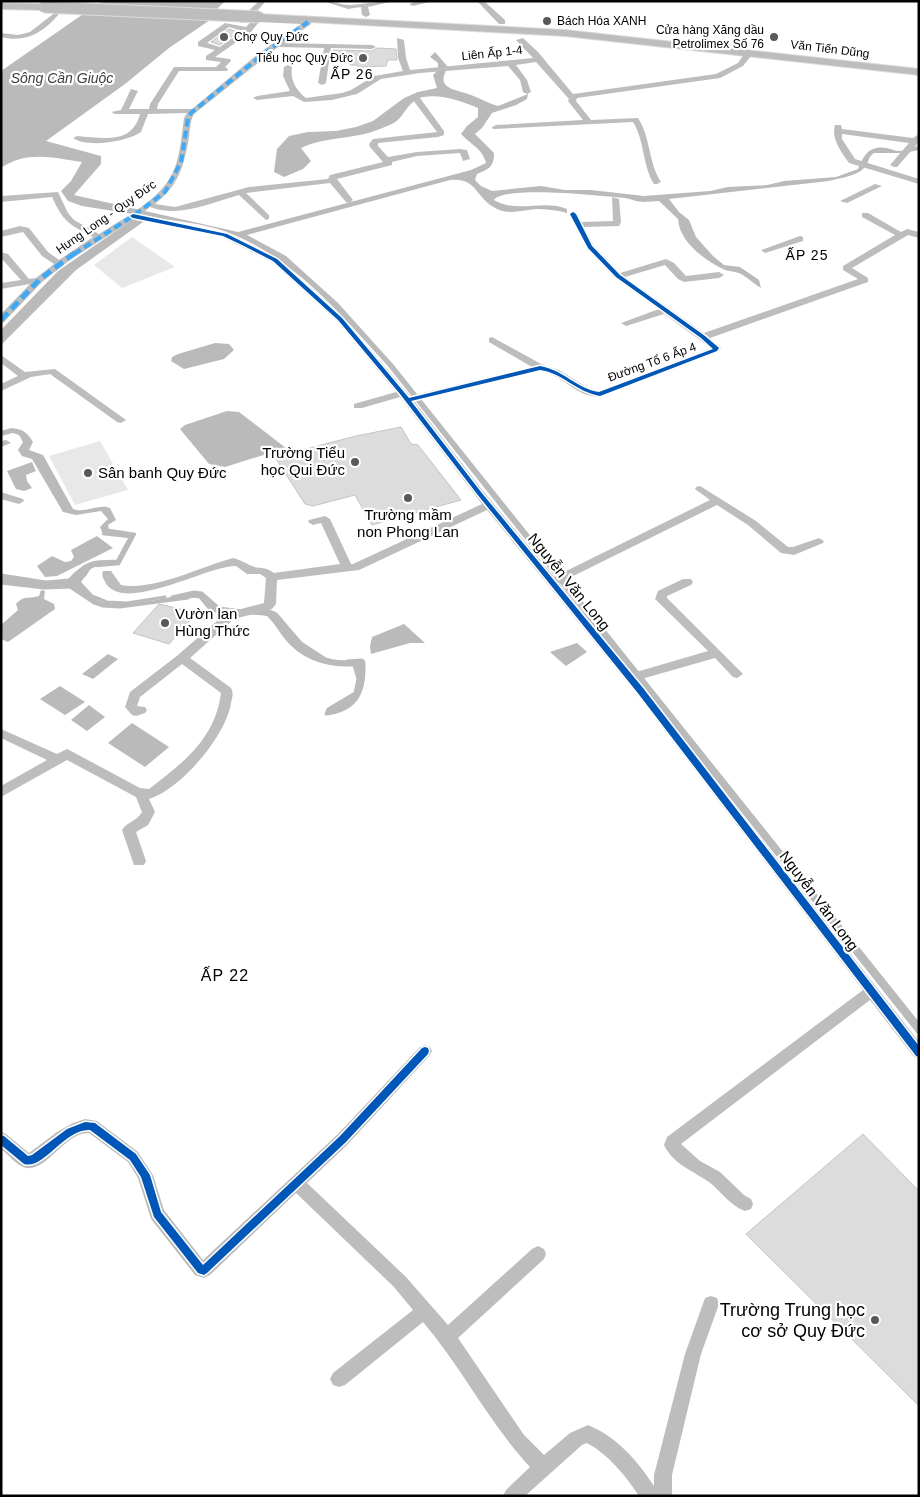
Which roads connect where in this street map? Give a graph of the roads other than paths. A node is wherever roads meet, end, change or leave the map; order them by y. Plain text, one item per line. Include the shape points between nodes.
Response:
1 (62, 1) edge
2 (326, 1) edge
3 (391, 1) edge
4 (430, 1) edge
5 (480, 1) edge
6 (413, 4) dead end
7 (1, 6) edge
8 (363, 7) edge
9 (261, 9) edge
10 (57, 13) dead end
11 (502, 22) junction
12 (234, 27) junction
13 (248, 30) junction
14 (1, 35) edge
15 (400, 40) dead end
16 (520, 40) dead end
17 (277, 45) junction
18 (328, 46) junction
19 (372, 47) dead end
20 (220, 49) junction
21 (750, 52) junction
22 (538, 59) junction
23 (511, 64) junction
24 (288, 67) dead end
25 (874, 67) junction
26 (218, 69) junction
27 (244, 69) junction
28 (919, 72) edge
29 (407, 73) junction
30 (322, 83) dead end
31 (134, 91) dead end
32 (528, 92) dead end
33 (295, 93) junction
34 (257, 98) dead end
35 (572, 98) junction
36 (417, 100) dead end
37 (148, 112) junction
38 (192, 112) junction
39 (588, 121) junction
40 (496, 127) dead end
41 (77, 138) dead end
42 (917, 138) edge
43 (466, 159) dead end
44 (388, 160) junction
45 (894, 165) dead end
46 (332, 180) junction
47 (657, 182) dead end
48 (919, 182) edge
49 (878, 186) dead end
50 (241, 193) junction
51 (1, 199) edge
52 (615, 199) dead end
53 (349, 200) dead end
54 (844, 201) dead end
55 (139, 211) junction
56 (574, 214) dead end
57 (865, 215) dead end
58 (266, 217) dead end
59 (578, 225) junction
60 (1, 234) edge
61 (919, 234) edge
62 (901, 235) junction
63 (99, 237) junction
64 (800, 239) dead end
65 (766, 250) dead end
66 (1, 255) edge
67 (60, 264) junction
68 (719, 275) dead end
69 (618, 276) junction
70 (39, 280) junction
71 (26, 281) junction
72 (1, 286) edge
73 (666, 310) junction
74 (1, 320) edge
75 (626, 323) dead end
76 (703, 337) junction
77 (492, 340) dead end
78 (1, 358) edge
79 (540, 368) junction
80 (27, 375) junction
81 (1, 388) edge
82 (405, 396) junction
83 (358, 406) dead end
84 (120, 420) dead end
85 (700, 489) dead end
86 (1, 495) edge
87 (19, 501) dead end
88 (716, 501) junction
89 (489, 506) junction
90 (313, 522) dead end
91 (819, 541) dead end
92 (347, 568) junction
93 (107, 574) dead end
94 (272, 577) junction
95 (552, 582) junction
96 (687, 582) dead end
97 (718, 653) junction
98 (182, 658) junction
99 (737, 674) dead end
100 (631, 678) junction
101 (141, 710) dead end
102 (1, 733) edge
103 (56, 759) junction
104 (1, 792) edge
105 (141, 794) junction
106 (139, 861) dead end
107 (871, 992) junction
108 (425, 1051) dead end
109 (919, 1052) edge
110 (1, 1139) edge
111 (296, 1183) junction
112 (745, 1204) dead end
113 (538, 1254) dead end
114 (711, 1304) dead end
115 (424, 1311) junction
116 (447, 1337) junction
117 (339, 1379) dead end
118 (543, 1467) junction
119 (512, 1496) edge
120 (650, 1496) edge
121 (663, 1496) edge

1 - 9 highway
2 - 8 street
3 - 8 street
4 - 6 street
5 - 11 street
7 - 9 highway, bridge
8 - 9 highway, Văn Tiến Dũng
8 - 11 highway, Văn Tiến Dũng
9 - 12 street
9 - 21 highway, Văn Tiến Dũng
10 - 14 street via 27,37
11 - 25 highway, Văn Tiến Dũng via 826,55
12 - 13 street
12 - 20 street via 226,26 201,44
13 - 17 street via 257,20 308,22
13 - 20 street
15 - 29 street
16 - 22 street, Liên Ấp 1-4
17 - 18 street
17 - 27 street
18 - 19 street
18 - 30 street
20 - 26 street via 209,58 227,61
21 - 25 highway, Văn Tiến Dũng
21 - 35 street via 734,68 717,76
22 - 23 street, Liên Ấp 1-4
22 - 35 street
23 - 29 street, Liên Ấp 1-4
23 - 32 street via 527,84
24 - 33 street via 287,76
25 - 28 highway
26 - 27 street
26 - 37 street via 177,69
27 - 38 street
29 - 33 street, Liên Ấp 1-4 via 370,80 357,91 344,95 304,100
31 - 37 street via 119,112
33 - 34 street
35 - 39 street
36 - 44 street via 441,133 376,141 374,147
37 - 38 street
37 - 41 street via 140,128 132,134 121,138
38 - 55 street, Hưng Long - Quy Đức via 173,180 165,192
39 - 40 street
39 - 47 street via 636,121 644,139 649,170
42 - 45 street
42 - 48 street via 837,129 838,139 852,161
43 - 44 street via 464,152 460,151
44 - 46 street via 389,163 333,177
46 - 50 street
46 - 53 street
49 - 54 street
50 - 55 street via 175,210
50 - 58 street
51 - 63 street via 55,194 71,222
52 - 59 street via 616,223
55 - 63 street, Hưng Long - Quy Đức
55 - 82 street, Nguyễn Văn Long via 226,235 275,260 340,319
56 - 59 street
57 - 62 street
59 - 69 street via 590,247
60 - 67 street via 26,230 45,254
61 - 62 street, Đường Tổ 6 Ấp 4 via 908,232
62 - 76 street, Đường Tổ 6 Ấp 4 via 846,268 863,277 861,282
63 - 67 street, Hưng Long - Quy Đức
64 - 65 street
66 - 71 street
67 - 70 street, Hưng Long - Quy Đức
68 - 69 street via 684,279 666,262
69 - 73 street
70 - 71 street
70 - 74 street, Hưng Long - Quy Đức
71 - 72 street
73 - 75 street
73 - 76 street
76 - 79 street, Đường Tổ 6 Ấp 4 via 716,348 713,352 600,394 588,391 551,370
77 - 79 street
78 - 80 street via 20,374
79 - 82 street
80 - 81 street
80 - 84 street via 52,371
82 - 83 street
82 - 89 street, Nguyễn Văn Long
85 - 88 street
86 - 87 street
88 - 91 street via 752,523 787,551
88 - 95 street
89 - 92 street
89 - 95 street, Nguyễn Văn Long
90 - 92 street via 325,519
92 - 94 street
93 - 94 street via 112,584 122,589 152,585 233,562 251,571 262,570
94 - 98 street via 270,604 230,616
95 - 100 street, Nguyễn Văn Long
96 - 97 street via 662,594 661,600
97 - 99 street
97 - 100 street
98 - 101 street via 134,695 131,707 136,712
98 - 105 street via 227,691 223,714 213,735 188,765 154,792
100 - 107 street, Nguyễn Văn Long
102 - 103 street
103 - 104 street
103 - 105 street via 70,754
105 - 106 street via 149,812 143,822 129,830
107 - 109 street, Nguyễn Văn Long
107 - 112 street via 672,1142 694,1166 714,1177
108 - 111 street
110 - 111 street via 27,1161 35,1159 76,1128 87,1124 92,1126 133,1157 145,1175 157,1214 201,1270
111 - 115 street via 400,1282
113 - 116 street
114 - 121 street via 693,1354 663,1475
115 - 116 street
115 - 117 street
116 - 118 street via 518,1441
118 - 119 street
118 - 120 street via 576,1439 588,1434 604,1442 630,1466

